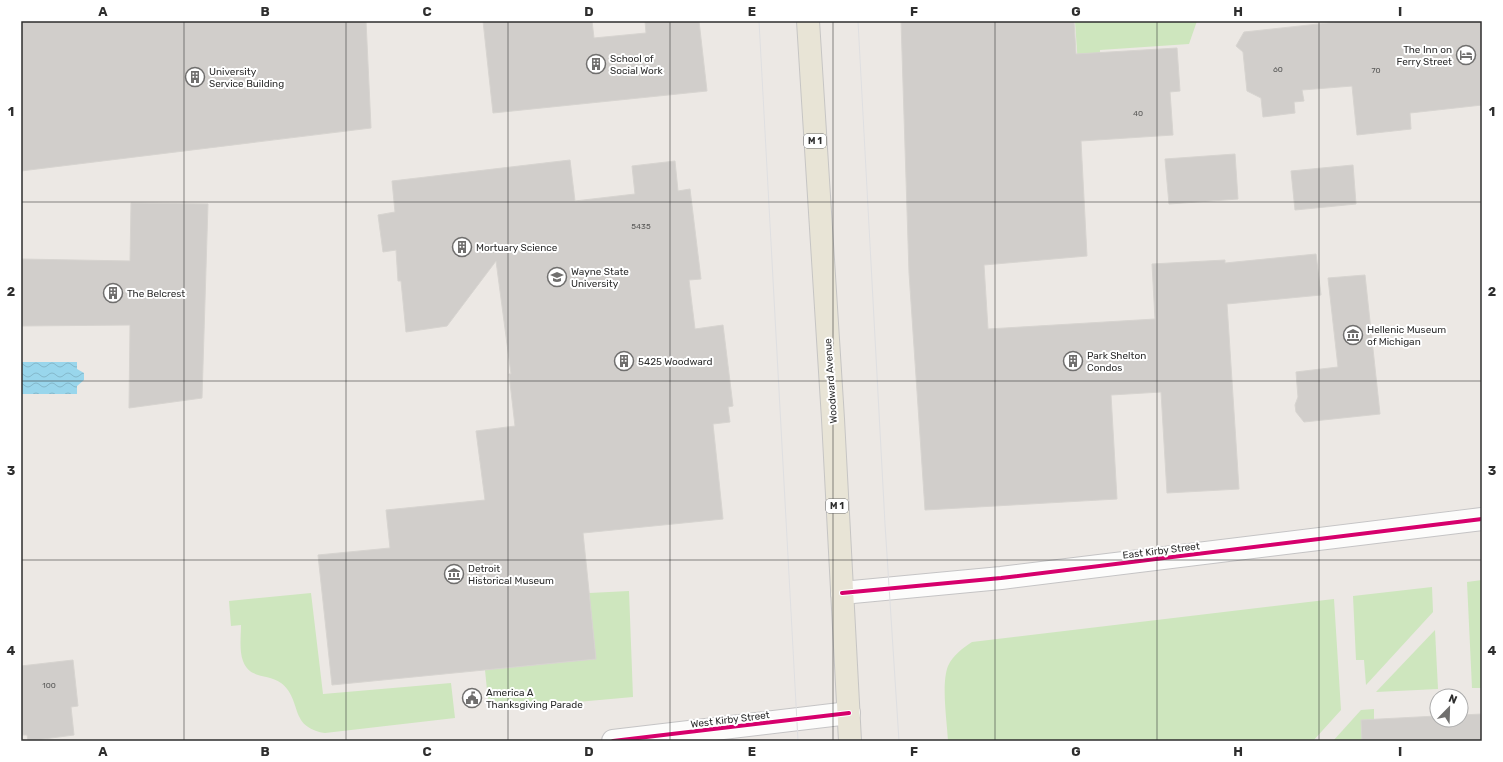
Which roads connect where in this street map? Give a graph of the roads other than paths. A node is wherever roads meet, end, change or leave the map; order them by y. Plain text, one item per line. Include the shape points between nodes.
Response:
1 (808, 21) edge
2 (1482, 519) edge
3 (842, 593) junction
4 (849, 713) junction
5 (613, 741) edge
6 (850, 741) edge

1 - 3 main road, Woodward Avenue / M 1
2 - 3 street, East Kirby Street via 1001,578
3 - 4 main road, Woodward Avenue / M 1
4 - 5 street, West Kirby Street
4 - 6 main road, Woodward Avenue / M 1

